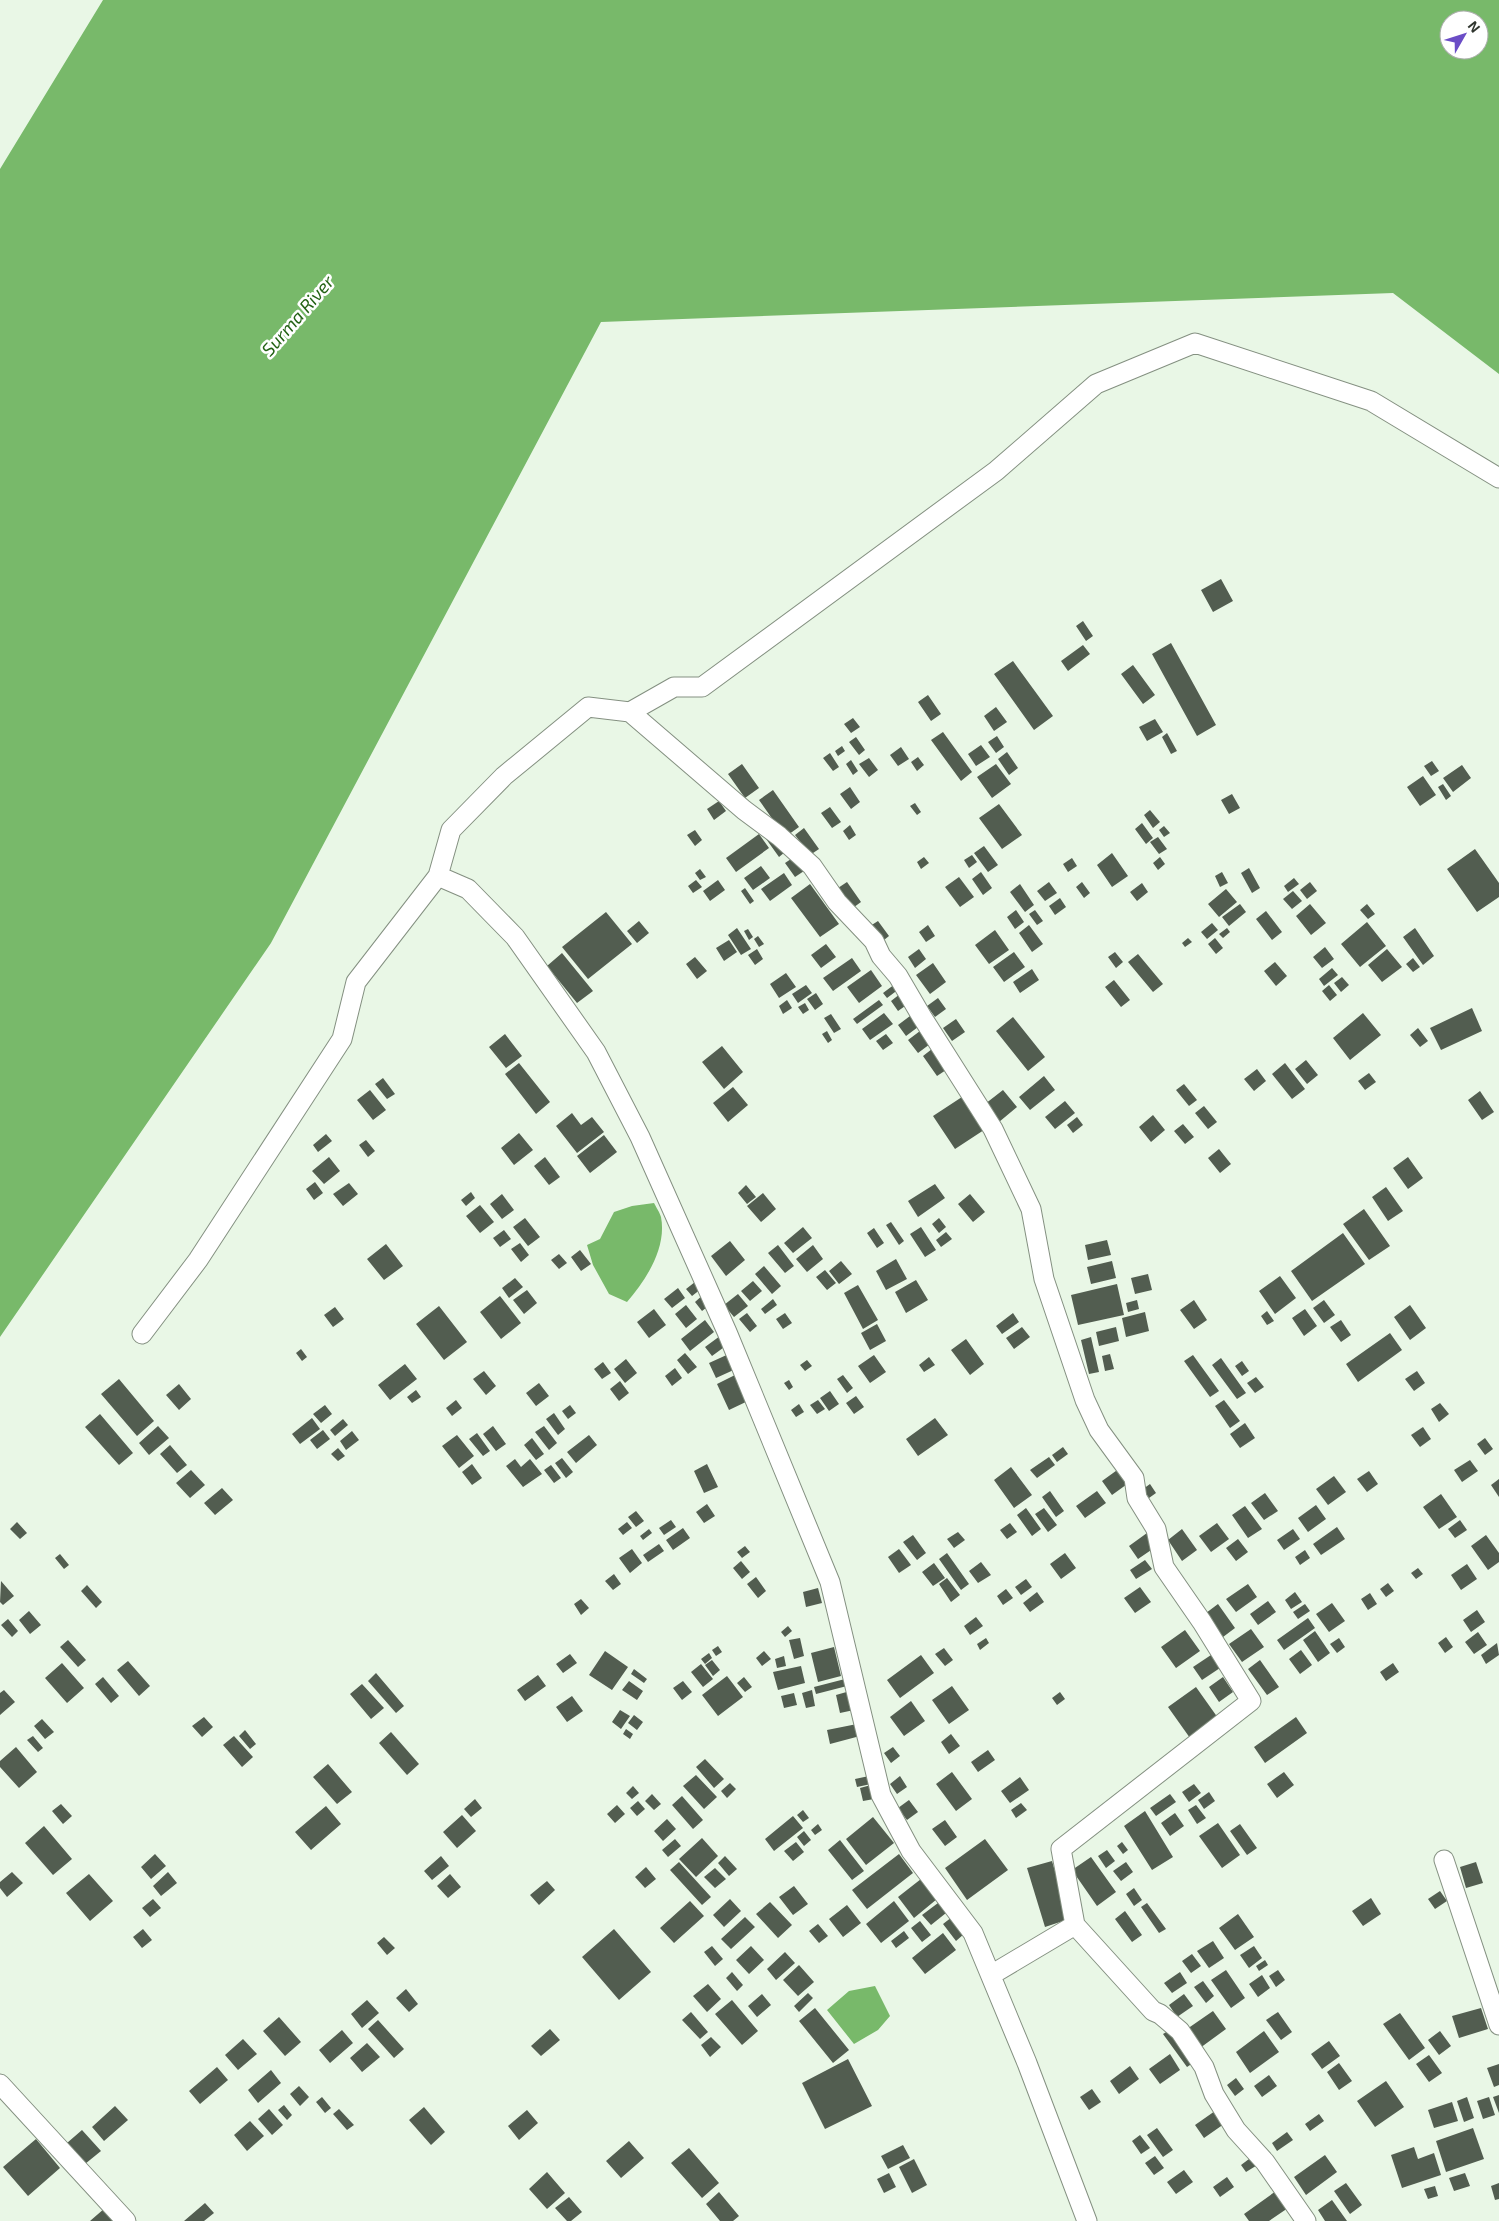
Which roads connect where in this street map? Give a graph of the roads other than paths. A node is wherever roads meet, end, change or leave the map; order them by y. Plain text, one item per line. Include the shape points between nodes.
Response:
1 (1499, 478) edge
2 (630, 712) junction
3 (438, 876) junction
4 (142, 1334) dead end
5 (1444, 1860) dead end
6 (1076, 1925) junction
7 (990, 1975) junction
8 (1493, 1981) edge
9 (1499, 2025) edge
10 (0, 2084) edge
11 (126, 2221) edge
12 (1087, 2221) edge
13 (1306, 2221) edge

1 - 2 street via 1371,401 1195,343 1096,384 996,471 702,686 674,687
2 - 3 street via 588,707 504,776 451,830
2 - 6 street via 812,866 837,902 874,941 881,956 898,976 993,1129 1031,1209 1044,1279 1085,1400 1099,1430 1134,1478 1137,1498 1156,1529 1164,1567 1251,1701 1061,1849
3 - 4 street via 356,982 342,1039 198,1260
3 - 7 street via 468,889 515,937 596,1052 640,1137 727,1332 830,1582 882,1795 911,1851 974,1934
5 - 8 street
6 - 7 street
6 - 13 street via 1153,2011 1180,2031 1204,2067 1214,2094 1236,2130 1265,2162
7 - 12 street
8 - 9 street
10 - 11 street

